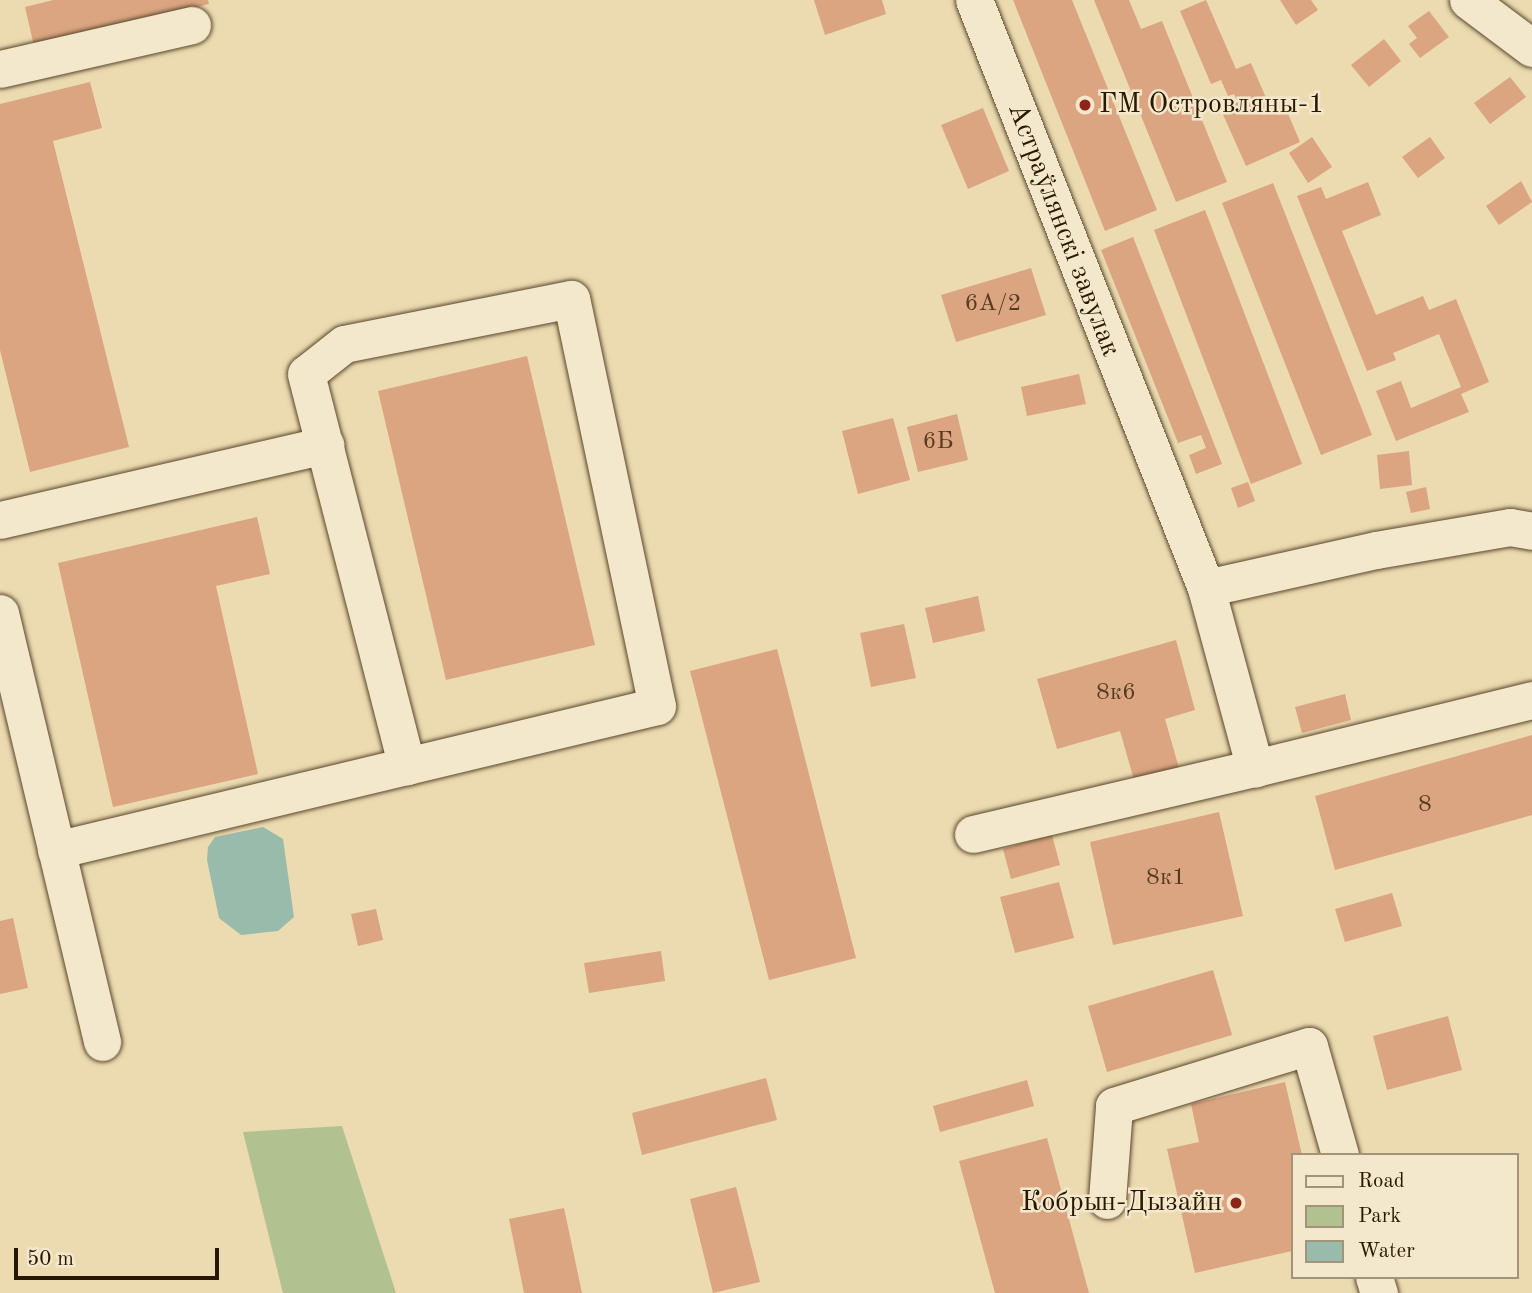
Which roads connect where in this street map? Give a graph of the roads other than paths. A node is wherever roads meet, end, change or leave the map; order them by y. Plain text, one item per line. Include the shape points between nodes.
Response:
1 (974, 0) edge
2 (1468, 0) edge
3 (192, 25) dead end
4 (1532, 48) edge
5 (0, 69) edge
6 (324, 445) junction
7 (0, 520) edge
8 (1532, 531) edge
9 (1206, 588) junction
10 (0, 613) edge
11 (1532, 700) edge
12 (407, 766) junction
13 (1255, 768) junction
14 (973, 834) dead end
15 (56, 850) junction
16 (102, 1042) dead end
17 (1339, 1153) edge
18 (1107, 1200) dead end

1 - 9 street, Астраўлянскі завулак
2 - 4 street
3 - 5 street
6 - 7 street
6 - 12 street
6 - 12 street via 306,374 344,344 572,299 657,706
8 - 9 street via 1510,527 1376,550
9 - 13 street, Астраўлянскі завулак
10 - 15 street
11 - 13 street
12 - 15 street
13 - 14 street
15 - 16 street
17 - 18 street via 1309,1046 1114,1106

